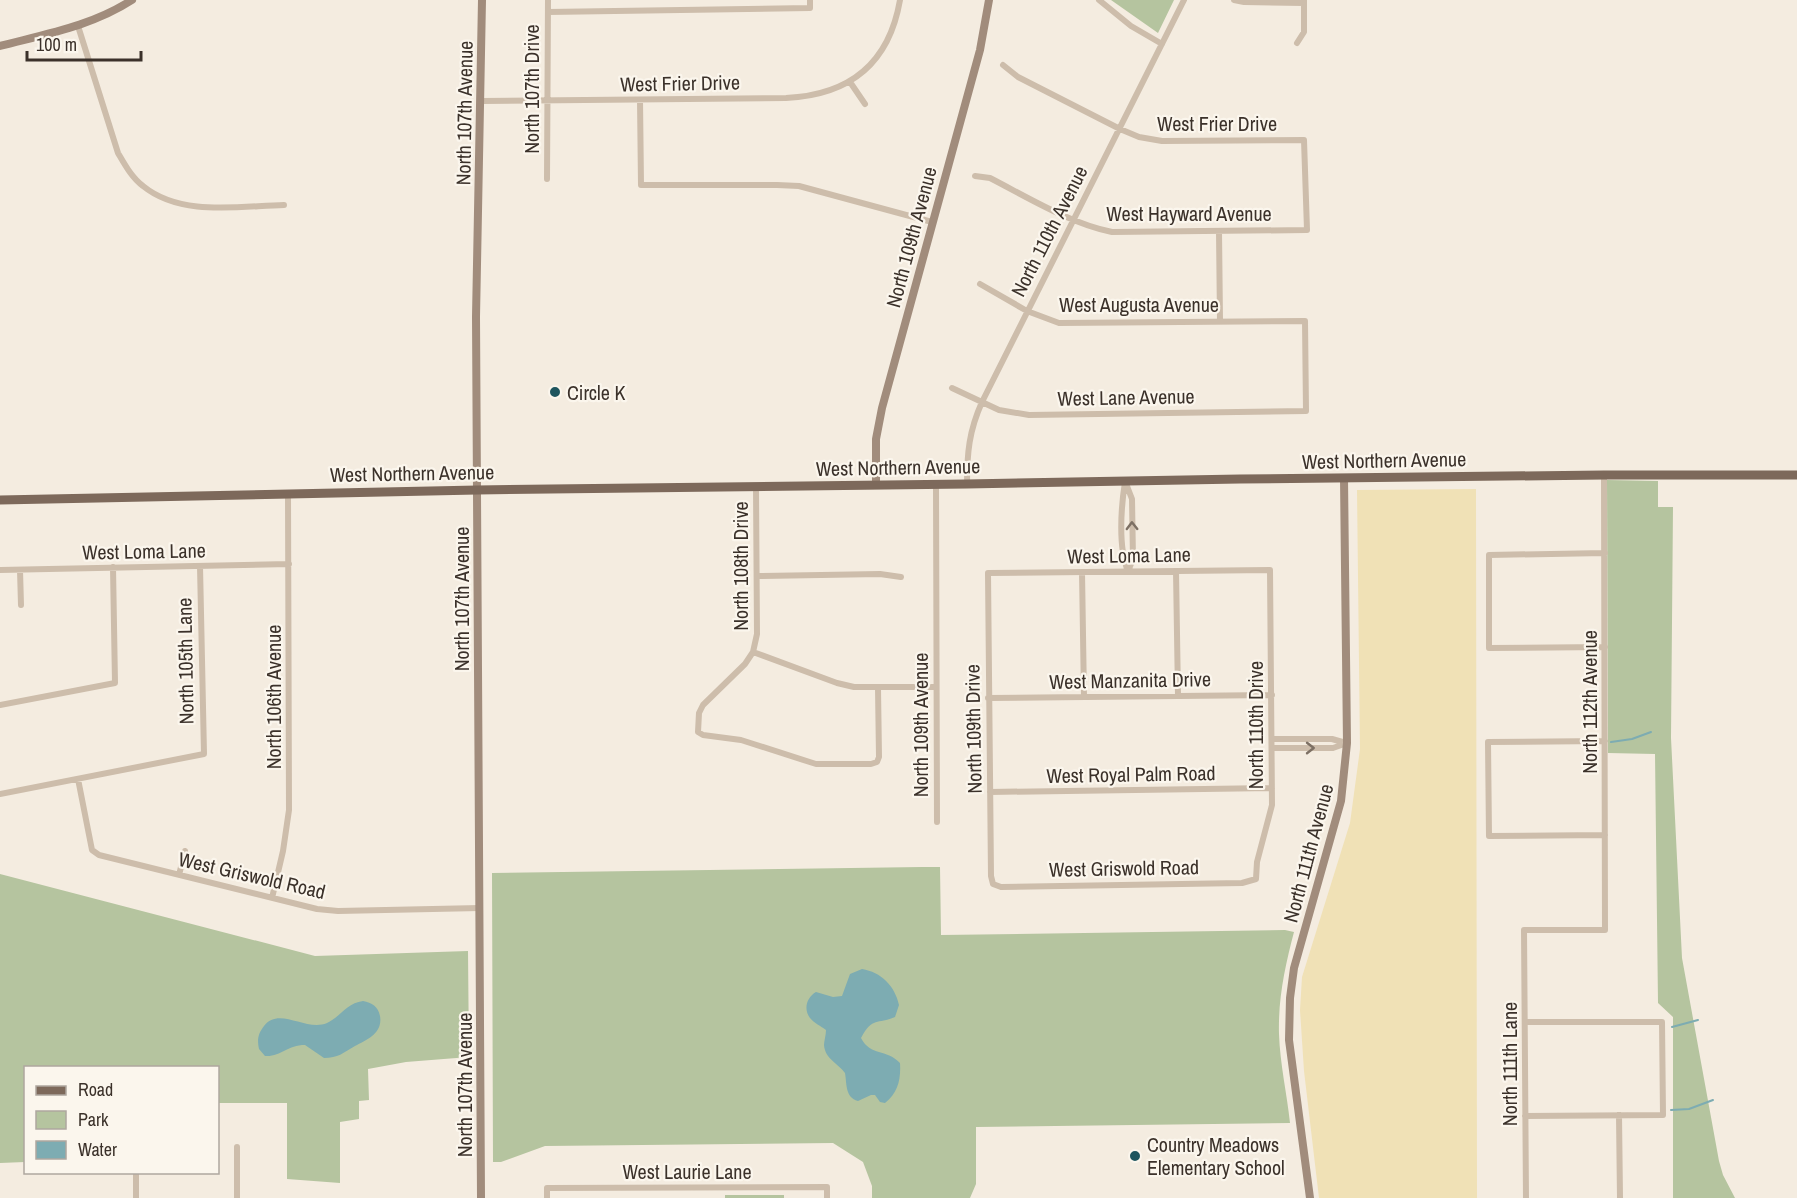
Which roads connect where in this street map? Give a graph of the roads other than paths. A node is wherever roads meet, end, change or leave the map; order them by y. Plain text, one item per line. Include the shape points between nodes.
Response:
1 (132, 0) edge
2 (483, 0) edge
3 (548, 0) edge
4 (810, 0) edge
5 (900, 0) edge
6 (989, 0) edge
7 (1099, 0) edge
8 (1184, 0) edge
9 (1234, 0) edge
10 (1304, 2) edge
11 (548, 12) junction
12 (78, 26) junction
13 (1298, 43) dead end
14 (1162, 44) junction
15 (0, 46) edge
16 (1003, 65) dead end
17 (850, 82) junction
18 (640, 100) junction
19 (482, 101) junction
20 (547, 101) junction
21 (865, 104) dead end
22 (1120, 129) junction
23 (975, 176) dead end
24 (547, 179) dead end
25 (284, 205) dead end
26 (1073, 220) junction
27 (932, 222) junction
28 (1306, 230) joint
29 (1219, 231) junction
30 (980, 284) dead end
31 (1027, 311) junction
32 (1220, 321) junction
33 (952, 388) dead end
34 (982, 402) junction
35 (1306, 411) joint
36 (1604, 475) junction
37 (1797, 475) edge
38 (1344, 478) junction
39 (1125, 481) junction
40 (936, 484) junction
41 (967, 484) junction
42 (876, 485) junction
43 (756, 487) junction
44 (477, 490) junction
45 (288, 494) junction
46 (0, 500) edge
47 (1605, 553) junction
48 (289, 564) junction
49 (200, 566) junction
50 (113, 567) junction
51 (0, 570) edge
52 (20, 570) junction
53 (1270, 570) joint
54 (1128, 571) junction
55 (1176, 571) junction
56 (1082, 572) junction
57 (988, 573) joint
58 (757, 576) junction
59 (901, 577) dead end
60 (21, 605) dead end
61 (1605, 647) junction
62 (753, 652) junction
63 (936, 687) junction
64 (878, 688) junction
65 (1272, 695) junction
66 (1178, 696) junction
67 (1084, 697) junction
68 (988, 698) junction
69 (0, 705) edge
70 (1272, 739) junction
71 (1605, 741) junction
72 (1347, 743) junction
73 (1272, 748) junction
74 (78, 779) junction
75 (1272, 788) junction
76 (990, 792) junction
77 (0, 794) edge
78 (937, 822) dead end
79 (1605, 835) junction
80 (185, 851) dead end
81 (179, 875) junction
82 (1256, 879) joint
83 (993, 884) joint
84 (272, 898) junction
85 (480, 908) junction
86 (1524, 930) joint
87 (1525, 1022) junction
88 (1619, 1115) junction
89 (1526, 1116) junction
90 (237, 1147) dead end
91 (136, 1174) edge
92 (633, 1188) junction
93 (136, 1198) edge
94 (237, 1198) edge
95 (481, 1198) edge
96 (547, 1198) edge
97 (633, 1198) edge
98 (827, 1198) edge
99 (1310, 1198) edge
100 (1526, 1198) edge
101 (1620, 1198) edge

1 - 12 street
2 - 19 street, North 107th Avenue
3 - 11 street, North 107th Drive
4 - 11 street via 810,8
5 - 17 street via 897,20 883,49
6 - 27 street, North 109th Avenue via 980,50
7 - 14 street
8 - 14 street, North 110th Avenue
9 - 10 street
10 - 13 street via 1304,32
11 - 20 street, North 107th Drive
12 - 15 street
12 - 25 street via 118,153 143,186 164,199 187,206
14 - 22 street, North 110th Avenue
16 - 22 street, West Frier Drive via 1018,77
17 - 18 street, West Frier Drive via 803,97
17 - 21 street
18 - 20 street, West Frier Drive
18 - 27 street via 641,185 799,186
19 - 20 street, West Frier Drive
19 - 44 street, North 107th Avenue via 476,289
20 - 24 street, North 107th Drive
22 - 26 street, North 110th Avenue
22 - 28 street, West Frier Drive via 1162,141 1304,140
23 - 26 street, West Hayward Avenue via 990,178
26 - 29 street, West Hayward Avenue via 1112,232
26 - 31 street, North 110th Avenue
27 - 42 street, North 109th Avenue via 880,414
28 - 29 street, West Hayward Avenue
29 - 32 street
30 - 31 street, West Augusta Avenue
31 - 32 street, West Augusta Avenue via 1069,324
31 - 34 street, North 110th Avenue
32 - 35 street, West Augusta Avenue via 1305,321
33 - 34 street, West Lane Avenue
34 - 35 street, West Lane Avenue via 999,410 1029,415
34 - 41 street, North 110th Avenue via 972,423
36 - 37 main road, West Northern Avenue
36 - 38 main road, West Northern Avenue
36 - 47 street, North 112th Avenue
38 - 39 main road, West Northern Avenue
38 - 72 street, North 111th Avenue
39 - 41 main road, West Northern Avenue
39 - 54 street via 1123,559
40 - 41 main road, West Northern Avenue
40 - 42 main road, West Northern Avenue
40 - 63 street, North 109th Avenue
42 - 43 main road, West Northern Avenue
43 - 44 main road, West Northern Avenue
43 - 58 street, North 108th Drive
44 - 45 main road, West Northern Avenue
44 - 85 street, North 107th Avenue
45 - 46 main road, West Northern Avenue
45 - 48 street, North 106th Avenue
47 - 61 street, North 112th Avenue
47 - 61 street via 1489,555 1489,648
48 - 49 street, West Loma Lane
48 - 84 street, North 106th Avenue via 290,810
49 - 50 street, West Loma Lane
49 - 74 street, North 105th Lane via 204,754
50 - 52 street, West Loma Lane
50 - 69 street via 115,683
51 - 52 street, West Loma Lane
52 - 60 street
53 - 55 street, West Loma Lane
53 - 65 street, North 110th Drive
54 - 55 street, West Loma Lane
54 - 56 street, West Loma Lane
55 - 66 street
56 - 57 street, West Loma Lane
56 - 67 street
57 - 68 street, North 109th Drive
58 - 59 street
58 - 62 street, North 108th Drive via 757,634
61 - 71 street, North 112th Avenue
62 - 64 street via 837,683
62 - 64 street, North 108th Drive via 703,705 698,732 741,740 816,764 871,764 879,757
63 - 64 street
63 - 78 street, North 109th Avenue
65 - 66 street, West Manzanita Drive
65 - 70 street, North 110th Drive
66 - 67 street, West Manzanita Drive
67 - 68 street, West Manzanita Drive
68 - 76 street, North 109th Drive
70 - 72 street via 1332,739
70 - 73 street, North 110th Drive
71 - 79 street, North 112th Avenue
71 - 79 street via 1488,742 1489,836
73 -> 72 street via 1333,748
72 - 99 street, North 111th Avenue via 1341,801 1294,968 1290,998 1289,1040
73 - 75 street, North 110th Drive
74 - 77 street
74 - 81 street, West Griswold Road via 92,850
75 - 76 street, West Royal Palm Road
75 - 82 street, North 110th Drive
76 - 83 street, North 109th Drive
79 - 86 street, North 112th Avenue via 1605,930
80 - 81 street
81 - 84 street, West Griswold Road
82 - 83 street, West Griswold Road via 1242,883 1001,887
84 - 85 street, West Griswold Road via 338,911
85 - 95 street, North 107th Avenue
86 - 87 street, North 111th Lane
87 - 88 street via 1662,1022 1663,1116
87 - 89 street, North 111th Lane
88 - 89 street
88 - 101 street
89 - 100 street, North 111th Lane
90 - 94 street
91 - 93 street
92 - 96 street, West Laurie Lane via 547,1188
92 - 97 street
92 - 98 street, West Laurie Lane via 827,1187

